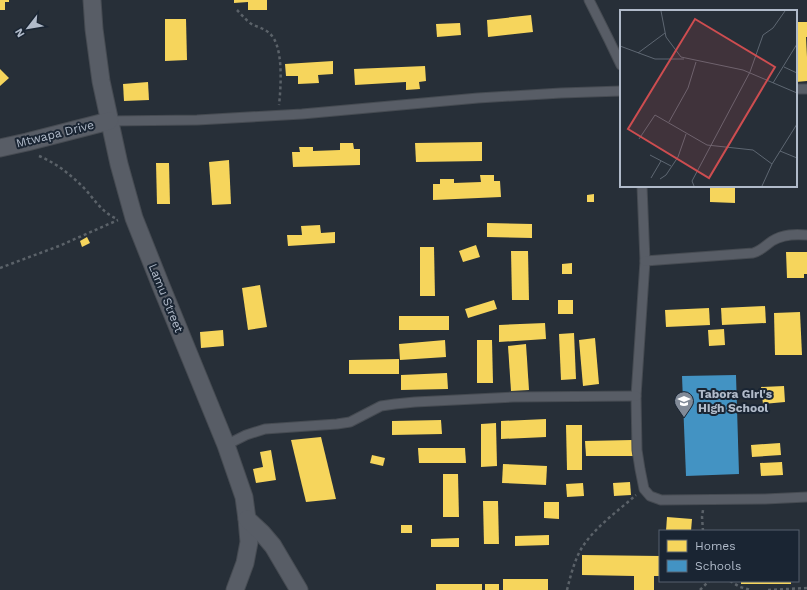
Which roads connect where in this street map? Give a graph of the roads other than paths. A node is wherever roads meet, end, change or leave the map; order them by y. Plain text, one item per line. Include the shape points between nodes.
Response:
1 (92, 0) edge
2 (589, 0) edge
3 (620, 63) edge
4 (620, 91) edge
5 (110, 120) junction
6 (0, 148) edge
7 (642, 187) edge
8 (807, 235) edge
9 (645, 261) junction
10 (636, 396) junction
11 (226, 445) junction
12 (807, 497) edge
13 (247, 519) junction
14 (235, 590) edge
15 (299, 590) edge

1 - 5 street, Lamu Street via 100,74
2 - 3 lane
4 - 5 lane via 478,98 197,120
5 - 6 street, Mtwapa Drive
5 - 11 street, Lamu Street via 120,164 126,219 164,293
7 - 9 lane
8 - 9 lane via 782,236 754,254
9 - 10 lane
10 - 11 lane via 513,397 395,404 381,406 350,422 265,429
10 - 12 lane via 637,450 644,488 650,496 660,500
11 - 13 street, Lamu Street via 244,497
13 - 14 street, Lamu Street via 249,542 245,563
13 - 15 street via 273,546

